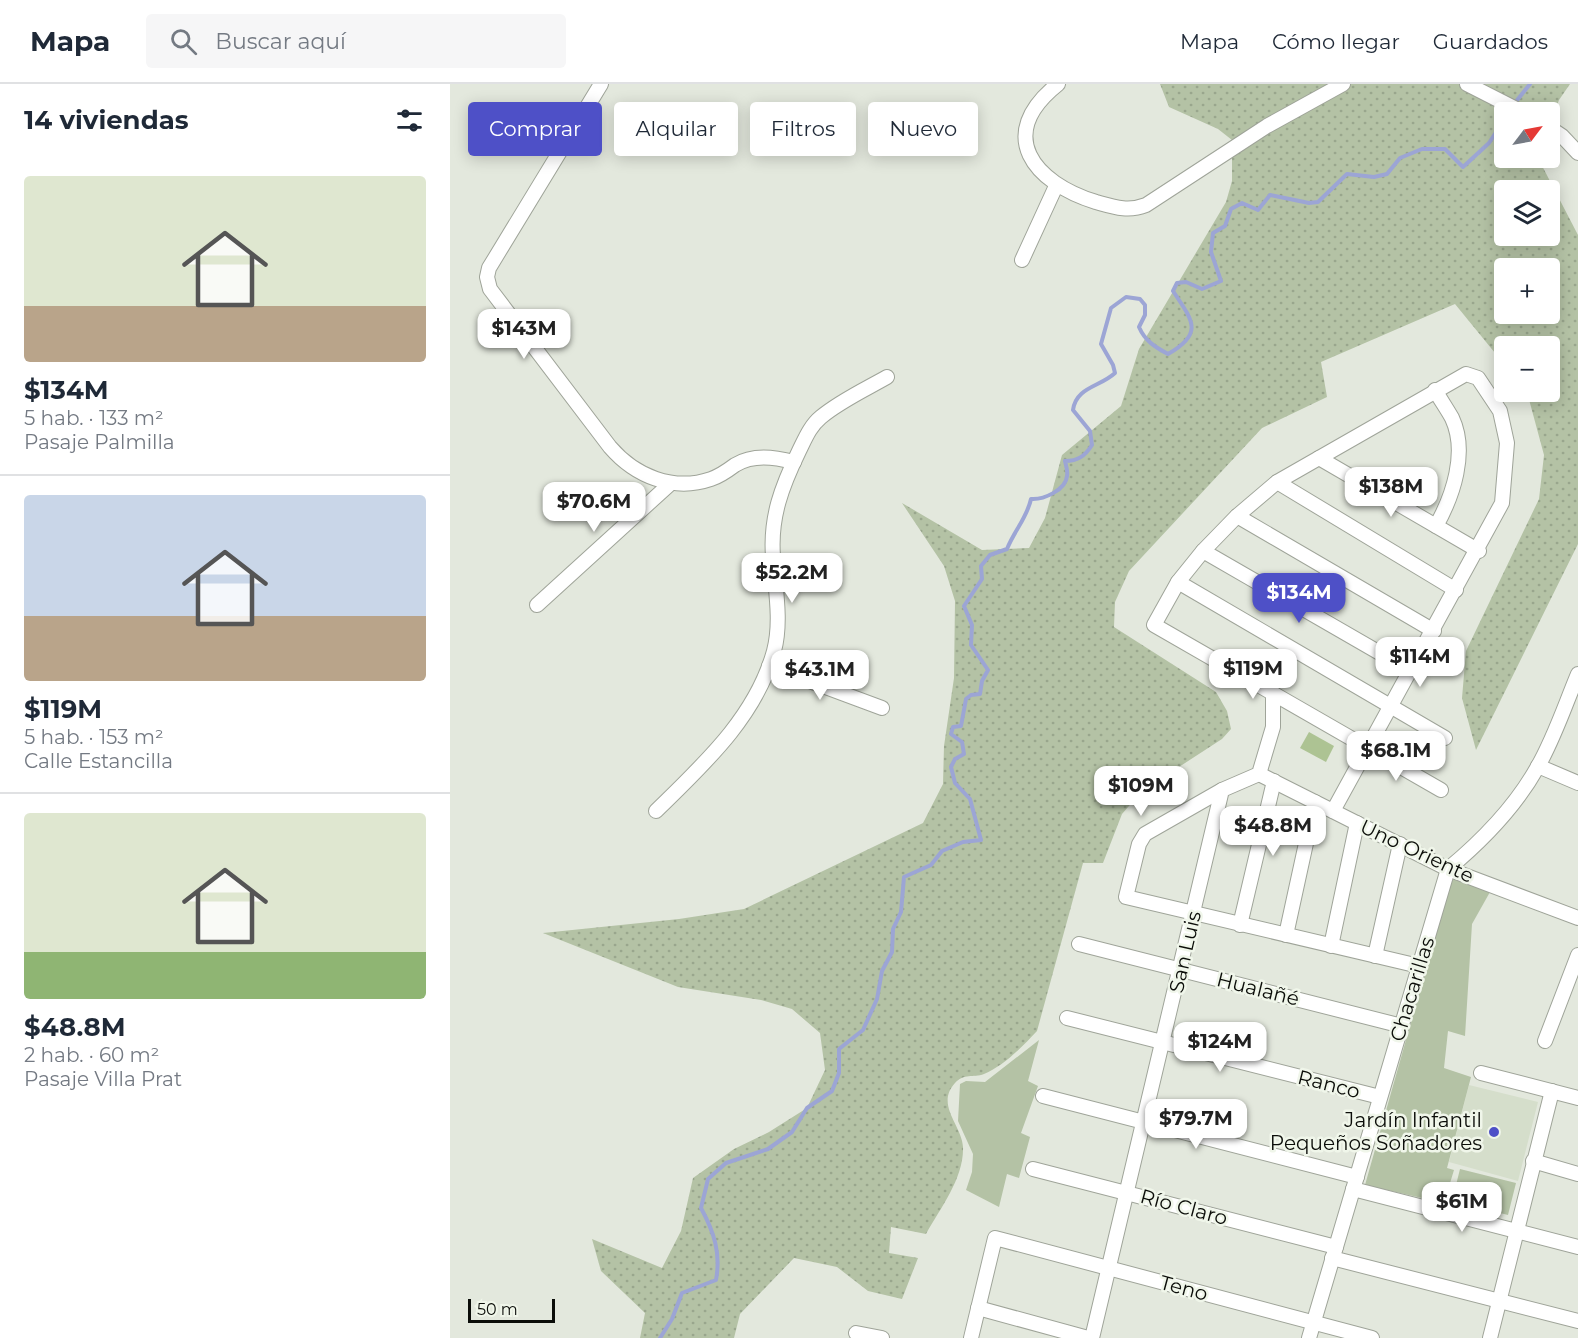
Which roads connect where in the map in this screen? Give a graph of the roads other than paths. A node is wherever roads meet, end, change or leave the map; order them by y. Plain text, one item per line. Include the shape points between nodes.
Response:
1 (601, 84) edge
2 (1058, 84) edge
3 (1343, 84) edge
4 (1467, 84) edge
5 (1502, 102) edge
6 (1560, 136) edge
7 (1578, 153) edge
8 (1056, 186) junction
9 (1022, 260) dead end
10 (887, 377) dead end
11 (1435, 390) junction
12 (1319, 458) junction
13 (794, 462) junction
14 (1276, 482) junction
15 (671, 483) junction
16 (1237, 516) junction
17 (1436, 526) junction
18 (1203, 551) junction
19 (1479, 551) junction
20 (1178, 582) junction
21 (1456, 590) junction
22 (537, 605) dead end
23 (1434, 631) junction
24 (769, 666) junction
25 (1411, 671) junction
26 (1578, 674) edge
27 (1273, 693) junction
28 (1391, 706) junction
29 (882, 708) dead end
30 (1445, 738) dead end
31 (1367, 747) junction
32 (1538, 766) junction
33 (1259, 774) junction
34 (1274, 781) junction
35 (1578, 783) edge
36 (1222, 790) junction
37 (1441, 790) dead end
38 (1315, 802) junction
39 (656, 811) dead end
40 (1333, 811) junction
41 (1357, 823) junction
42 (1400, 844) junction
43 (1448, 869) junction
44 (1193, 914) junction
45 (1578, 918) edge
46 (1240, 925) junction
47 (1286, 936) junction
48 (1079, 944) dead end
49 (1331, 946) junction
50 (1578, 955) edge
51 (1375, 956) junction
52 (1419, 966) junction
53 (1181, 970) junction
54 (1068, 1018) dead end
55 (1402, 1026) junction
56 (1545, 1041) dead end
57 (1164, 1042) junction
58 (1481, 1073) dead end
59 (1552, 1091) junction
60 (1043, 1096) dead end
61 (1380, 1097) junction
62 (1578, 1098) edge
63 (1144, 1120) junction
64 (1533, 1161) junction
65 (1033, 1169) dead end
66 (1578, 1174) edge
67 (1355, 1183) junction
68 (1126, 1192) junction
69 (1516, 1231) junction
70 (1578, 1247) edge
71 (1334, 1252) junction
72 (1109, 1268) junction
73 (1499, 1301) junction
74 (978, 1308) junction
75 (1578, 1321) edge
76 (1313, 1323) junction
77 (856, 1333) dead end
78 (1049, 1333) edge
79 (882, 1338) edge
80 (971, 1338) edge
81 (1090, 1338) edge
82 (1309, 1338) edge
83 (1372, 1338) edge
84 (1490, 1338) edge

1 - 15 street via 489,268 487,281 616,455 642,473
2 - 8 street via 1034,109 1027,133 1031,160
3 - 8 street via 1267,126 1140,207 1116,208
4 - 5 street
6 - 7 street
8 - 9 street
10 - 13 street via 819,419
11 - 12 street
11 - 17 street via 1453,420 1457,439 1454,488
11 - 19 street via 1466,374 1478,378 1500,411 1508,443 1502,503
12 - 14 street
12 - 17 street
13 - 15 street via 752,458 703,482
13 - 24 street via 774,518 778,627
14 - 16 street
14 - 21 street
15 - 22 street
16 - 18 street
16 - 23 street
17 - 19 street
18 - 20 street
18 - 25 street
19 - 21 street
20 - 27 street via 1154,626
20 - 28 street
21 - 23 street
23 - 25 street
24 - 29 street
24 - 39 street via 732,731
25 - 28 street
26 - 32 street, Chacarillas
27 - 31 street
27 - 33 street via 1273,727
28 - 30 street
28 - 31 street
31 - 37 street
31 - 40 street
32 - 35 street
32 - 43 street, Chacarillas via 1501,818
33 - 34 street, Uno Oriente
33 - 36 street
34 - 38 street, Uno Oriente
34 - 46 street
36 - 44 street, San Luis
36 - 44 street via 1145,834 1126,897
38 - 40 street, Uno Oriente
38 - 47 street
40 - 41 street, Uno Oriente
41 - 42 street, Uno Oriente
41 - 49 street
42 - 43 street, Uno Oriente
42 - 51 street
43 - 45 street, Uno Oriente
43 - 52 street, Chacarillas
44 - 46 street
44 - 53 street, San Luis
46 - 47 street
47 - 49 street
48 - 53 street, Hualañé
49 - 51 street
50 - 56 street
51 - 52 street
52 - 55 street, Chacarillas
53 - 55 street, Hualañé
53 - 57 street, San Luis
54 - 57 street, Ranco
55 - 61 street, Chacarillas
57 - 61 street, Ranco
57 - 63 street, San Luis
58 - 59 street
59 - 62 street
59 - 64 street
60 - 63 street
61 - 67 street, Chacarillas
63 - 67 street
63 - 68 street, San Luis
64 - 66 street
64 - 69 street
65 - 68 street, Río Claro
67 - 69 street
67 - 71 street, Chacarillas
68 - 71 street, Río Claro
68 - 72 street, San Luis
69 - 70 street
69 - 73 street
71 - 73 street, Río Claro
71 - 76 street, Chacarillas
72 - 74 street, Teno via 995,1238
72 - 76 street, Teno
72 - 81 street, San Luis
73 - 75 street, Río Claro
73 - 84 street
74 - 78 street
74 - 80 street
76 - 82 street, Chacarillas
76 - 83 street, Teno
77 - 79 street
78 - 81 street

